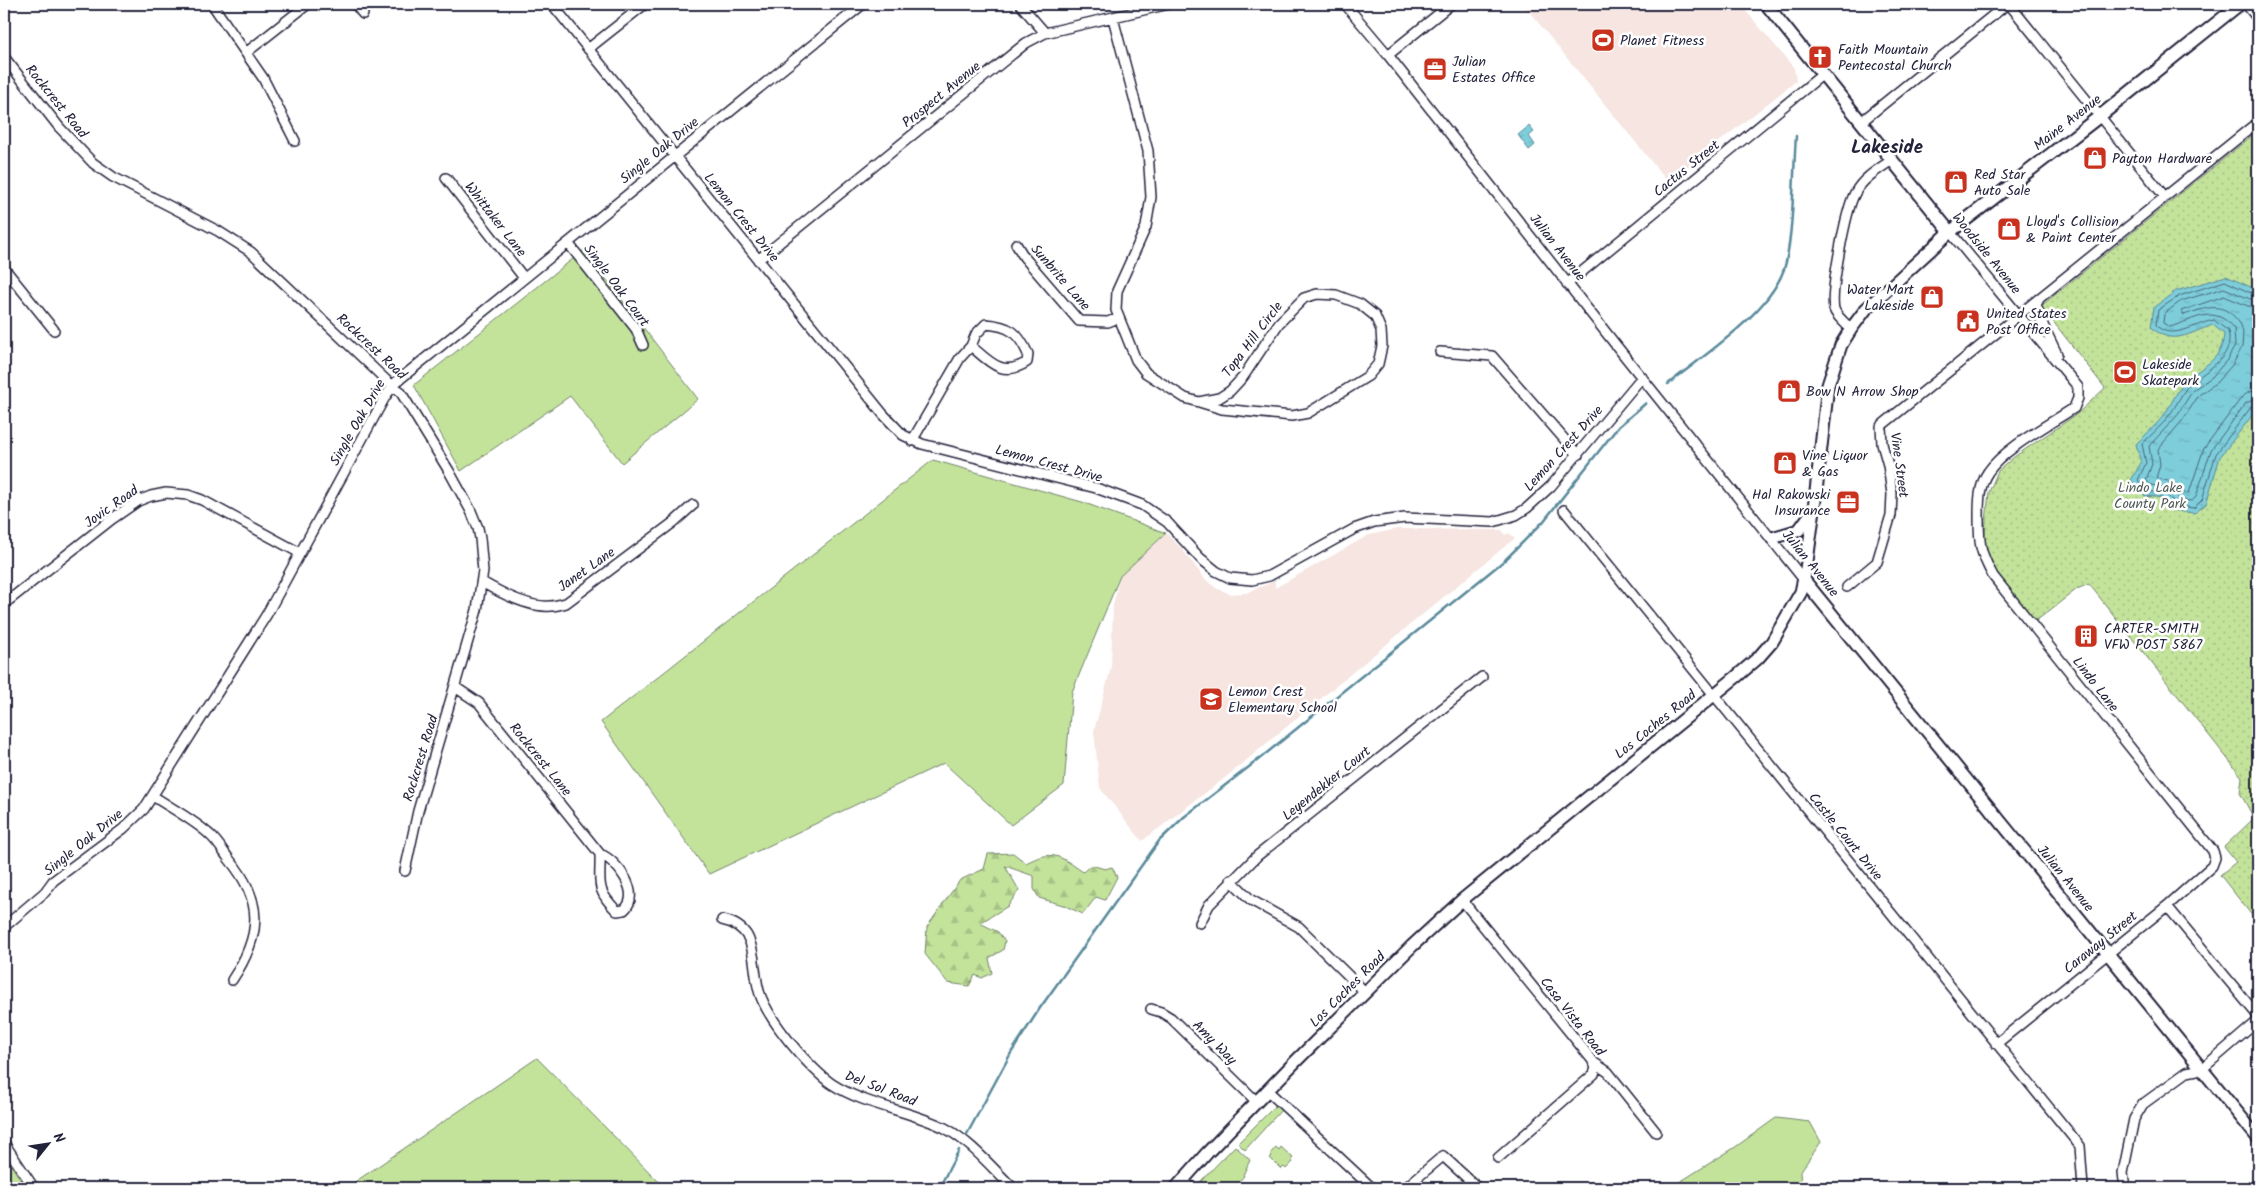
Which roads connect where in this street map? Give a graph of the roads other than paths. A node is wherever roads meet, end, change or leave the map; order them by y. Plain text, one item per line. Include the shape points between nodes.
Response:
1 (212, 4) edge
2 (308, 4) edge
3 (355, 4) edge
4 (552, 4) edge
5 (644, 4) edge
6 (863, 4) edge
7 (1020, 4) edge
8 (1169, 4) edge
9 (1345, 4) edge
10 (1451, 4) edge
11 (1766, 4) edge
12 (2008, 4) edge
13 (2240, 4) edge
14 (2246, 4) edge
15 (363, 14) dead end
16 (1113, 18) junction
17 (2258, 19) edge
18 (1045, 33) junction
19 (588, 49) junction
20 (247, 52) junction
21 (1388, 54) junction
22 (4, 57) edge
23 (1823, 74) junction
24 (2100, 116) junction
25 (1861, 122) junction
26 (2258, 122) edge
27 (295, 141) dead end
28 (674, 155) junction
29 (1892, 160) junction
30 (446, 178) dead end
31 (2165, 197) junction
32 (1950, 232) junction
33 (568, 243) junction
34 (1016, 244) dead end
35 (758, 260) junction
36 (4, 268) edge
37 (524, 278) junction
38 (1567, 284) junction
39 (2039, 299) junction
40 (2018, 316) junction
41 (1118, 318) junction
42 (1851, 329) junction
43 (54, 330) dead end
44 (643, 345) dead end
45 (971, 346) junction
46 (1440, 352) dead end
47 (2064, 368) junction
48 (1642, 377) junction
49 (393, 385) junction
50 (1199, 402) junction
51 (912, 441) junction
52 (1578, 455) junction
53 (1981, 488) joint
54 (693, 505) dead end
55 (1814, 509) junction
56 (1564, 510) dead end
57 (1772, 538) junction
58 (300, 553) junction
59 (1804, 580) junction
60 (482, 582) junction
61 (1848, 587) dead end
62 (4, 604) edge
63 (1482, 677) dead end
64 (455, 687) junction
65 (1714, 695) junction
66 (153, 796) junction
67 (600, 854) junction
68 (2215, 858) joint
69 (405, 871) dead end
70 (1231, 880) junction
71 (1462, 900) junction
72 (2167, 906) junction
73 (722, 920) dead end
74 (1200, 923) dead end
75 (4, 927) edge
76 (2107, 953) junction
77 (232, 980) dead end
78 (1365, 992) junction
79 (1151, 1009) dead end
80 (2258, 1016) edge
81 (2258, 1021) edge
82 (1996, 1044) junction
83 (1593, 1061) junction
84 (2202, 1069) junction
85 (1268, 1091) junction
86 (1257, 1102) junction
87 (1656, 1132) dead end
88 (2258, 1138) edge
89 (4, 1143) edge
90 (1498, 1158) dead end
91 (1184, 1186) edge
92 (34, 1188) edge
93 (1013, 1188) edge
94 (1372, 1188) edge
95 (1405, 1188) edge
96 (1478, 1188) edge
97 (2083, 1188) edge
98 (2125, 1188) edge

1 - 20 street
2 - 20 street
3 - 15 street
4 - 19 street, Lemon Crest Drive
5 - 19 street
6 - 28 street, Single Oak Drive
7 - 18 street
8 - 16 street, Prospect Avenue
9 - 21 street, Julian Avenue
10 - 21 street
11 - 23 main road, Woodside Avenue
12 - 24 street
12 - 25 street
13 - 24 main road, Maine Avenue
14 - 17 street
16 - 18 street, Prospect Avenue
16 - 41 street, Topa Hill Circle via 1148,151 1151,196 1146,226 1117,291
18 - 35 street, Prospect Avenue via 1026,43
19 - 28 street, Lemon Crest Drive
20 - 27 street
21 - 38 street, Julian Avenue
22 - 49 street, Rockcrest Road via 59,127 93,163 251,252
23 - 25 main road, Woodside Avenue
23 - 38 street, Cactus Street
24 - 31 street
24 - 32 main road, Maine Avenue
25 - 29 main road, Woodside Avenue
26 - 31 street, Vine Street
28 - 33 street, Single Oak Drive
28 - 35 street, Lemon Crest Drive
29 - 32 main road, Woodside Avenue
29 - 42 street via 1864,181 1854,193 1843,235 1833,301 1834,312
30 - 37 street, Whittaker Lane
31 - 39 street, Vine Street
32 - 40 street, Woodside Avenue
32 - 42 main road, Maine Avenue via 1866,309
33 - 37 street, Single Oak Drive
33 - 44 street, Single Oak Court via 636,329
34 - 41 street, Sunbrite Lane via 1078,321 1108,322
35 - 51 street, Lemon Crest Drive via 892,424
36 - 43 street
37 - 49 street, Single Oak Drive
38 - 48 street, Julian Avenue
39 - 40 street, Vine Street
39 - 47 street via 2036,305 2042,323
40 - 47 street, Woodside Avenue
40 - 61 street, Vine Street via 1881,426 1892,494 1891,515 1877,562
41 - 50 street, Topa Hill Circle via 1136,360 1146,373 1185,398
42 - 55 main road, Los Coches Road via 1841,345 1828,385
45 - 45 street via 976,334 986,324 1003,325 1014,332 1028,354 1026,362 1017,368 1006,369 995,366
45 - 51 street via 960,358
46 - 52 street via 1492,356
47 - 53 street, Woodside Avenue via 2078,387 2074,408 2001,458 1987,473
48 - 52 street, Lemon Crest Drive
48 - 57 street, Julian Avenue
49 - 58 street, Single Oak Drive
49 - 60 street, Rockcrest Road via 405,398 470,510 480,538
50 - 50 street, Topa Hill Circle via 1222,409 1292,416 1308,413 1368,376 1378,364 1381,330 1374,316 1360,304 1336,295 1317,294 1304,298 1280,322 1230,392
51 - 52 street, Lemon Crest Drive via 1096,488 1142,505 1167,522 1210,567 1230,578 1245,580 1269,576 1354,529 1374,522 1398,518 1475,522 1506,520 1531,505
53 - 68 street, Lindo Lane via 1979,543 1993,576 2213,850
54 - 60 street, Janet Lane via 566,602 539,605 502,594
55 - 57 main road via 1798,530
55 - 59 main road, Los Coches Road
56 - 65 street, Castle Court Drive
57 - 59 street, Julian Avenue
58 - 62 street, Jovic Road via 202,500 157,494 112,519
58 - 66 street, Single Oak Drive via 257,632
59 - 65 main road, Los Coches Road via 1794,605 1772,642 1754,662
59 - 76 main road, Julian Avenue
60 - 64 street, Rockcrest Road
63 - 70 street, Leyendekker Court via 1256,856
64 - 67 street, Rockcrest Lane via 479,703
64 - 69 street, Rockcrest Road via 418,811
65 - 71 main road, Los Coches Road
65 - 82 street, Castle Court Drive
66 - 75 street, Single Oak Drive via 123,828 53,881
66 - 77 street via 210,834 250,890 255,918 253,939
67 - 67 street, Rockcrest Lane via 599,877 603,896 617,911 624,910 632,899 630,889 614,863
68 - 72 street, Caraway Street via 2212,866
70 - 74 street, Leyendekker Court via 1209,906
70 - 78 street via 1260,905 1299,927
71 - 78 main road, Los Coches Road
71 - 83 street, Casa Vista Road
72 - 76 street, Caraway Street
72 - 80 street
73 - 93 street, Del Sol Road via 734,924 750,940 754,950 756,982 764,1005 791,1044 823,1076 838,1088 865,1100 946,1129
76 - 82 street, Caraway Street
76 - 84 main road, Julian Avenue
78 - 85 main road, Los Coches Road
79 - 86 street, Amy Way via 1171,1018
81 - 84 street
82 - 97 street, Castle Court Drive via 2080,1146
83 - 87 street via 1608,1072
83 - 90 street, Casa Vista Road via 1594,1074
84 - 88 main road, Julian Avenue
84 - 98 street via 2187,1072 2143,1104 2134,1119 2123,1173
85 - 86 main road, Los Coches Road
85 - 94 street
86 - 91 main road, Los Coches Road via 1202,1159
89 - 92 street
95 - 96 street via 1443,1156

